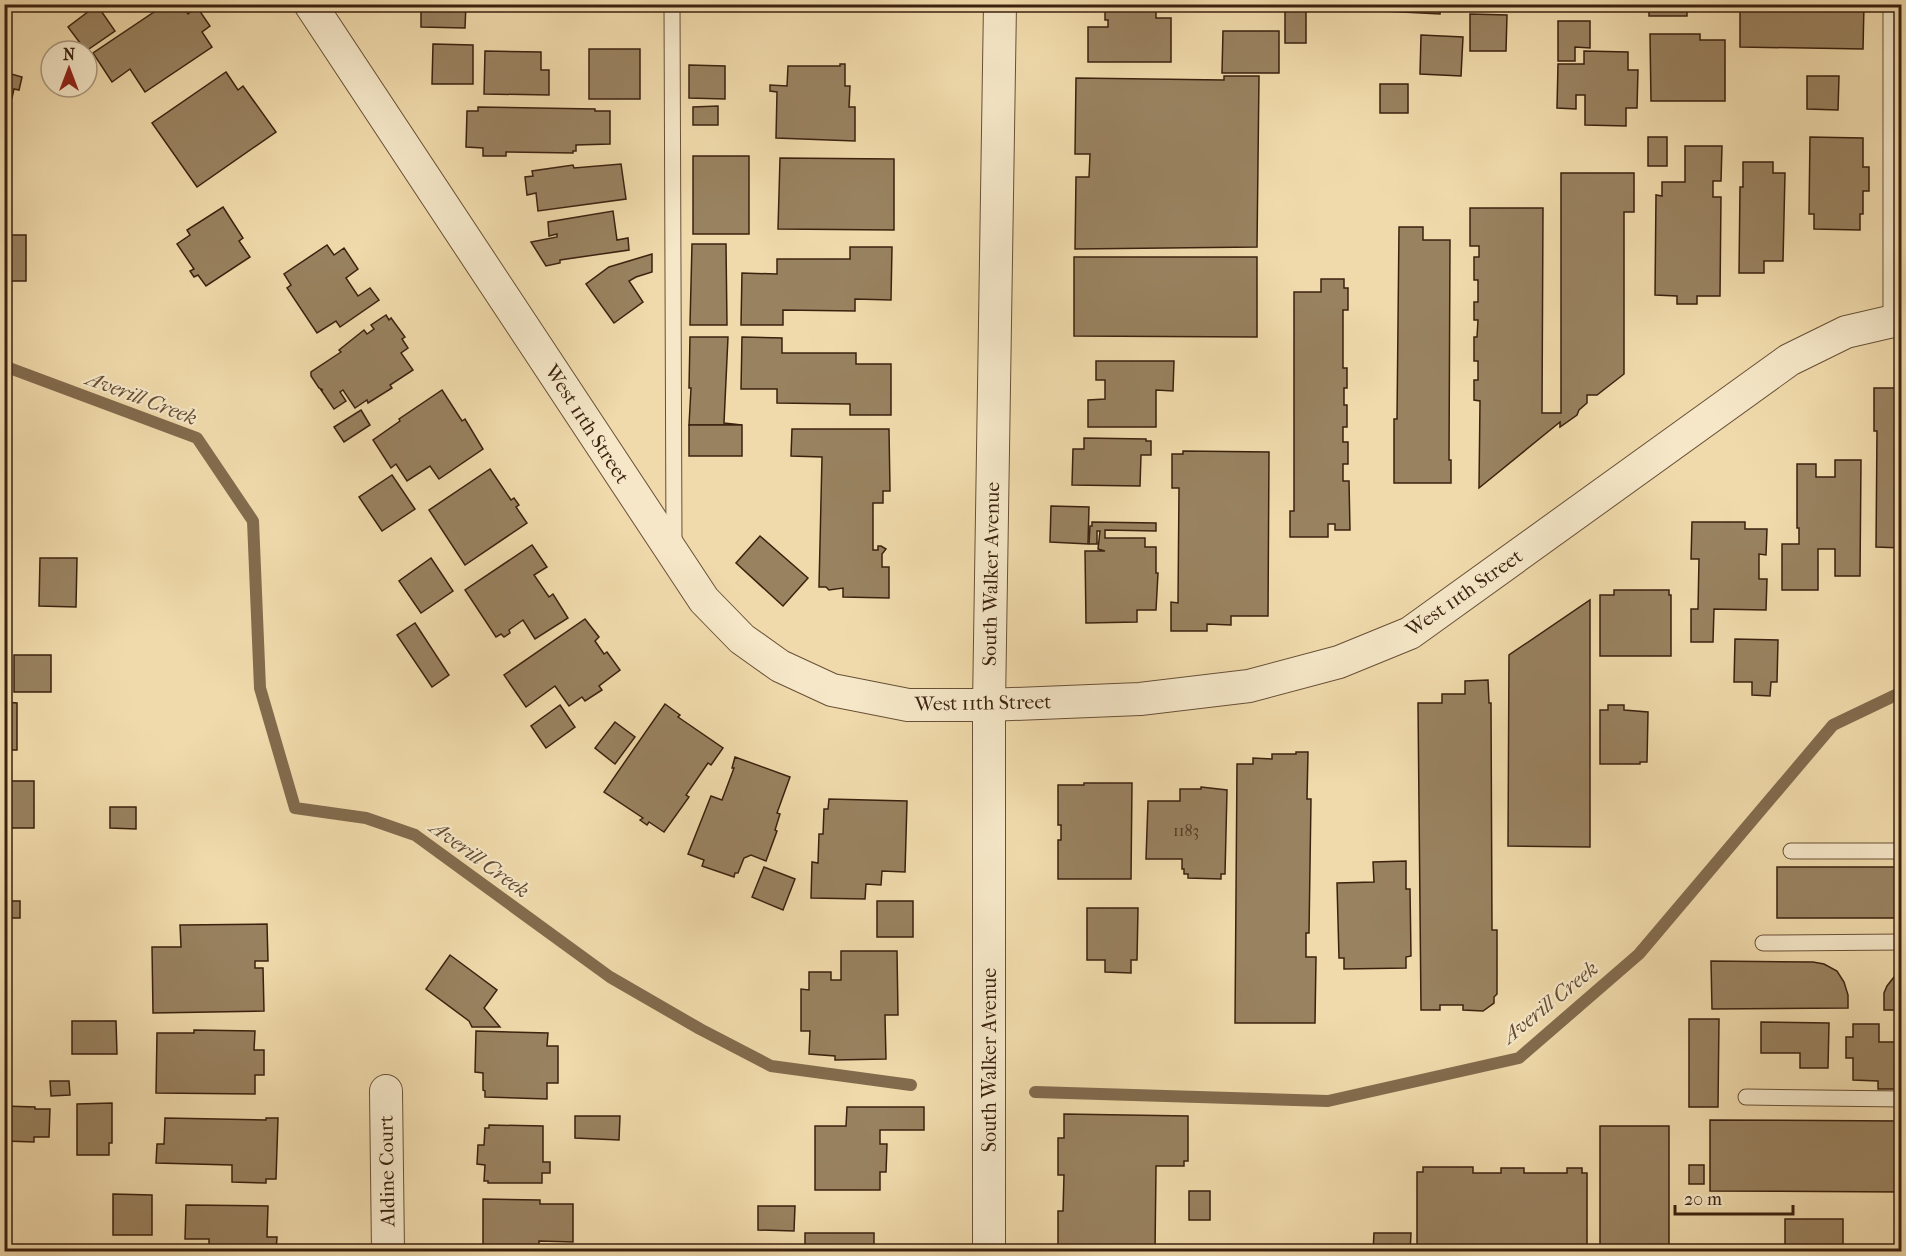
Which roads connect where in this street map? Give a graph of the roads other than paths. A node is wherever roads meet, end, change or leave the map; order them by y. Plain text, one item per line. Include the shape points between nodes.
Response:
1 (310, 4) edge
2 (672, 4) edge
3 (1000, 4) edge
4 (1891, 4) edge
5 (1896, 320) edge
6 (674, 555) junction
7 (989, 705) junction
8 (1791, 851) dead end
9 (1902, 851) edge
10 (1902, 942) edge
11 (1764, 943) dead end
12 (387, 1091) dead end
13 (1746, 1097) dead end
14 (1902, 1099) edge
15 (388, 1251) edge
16 (988, 1251) edge

1 - 6 street, West 11th Street
2 - 6 lane
3 - 7 street, South Walker Avenue
4 - 5 lane
5 - 7 street, West 11th Street via 1846,332 1790,360 1410,633 1339,662 1249,686 1140,699
6 - 7 street, West 11th Street via 704,600 742,639 780,666 832,690 897,703
7 - 16 street, South Walker Avenue
8 - 9 lane
10 - 11 lane
12 - 15 street, Aldine Court
13 - 14 lane

